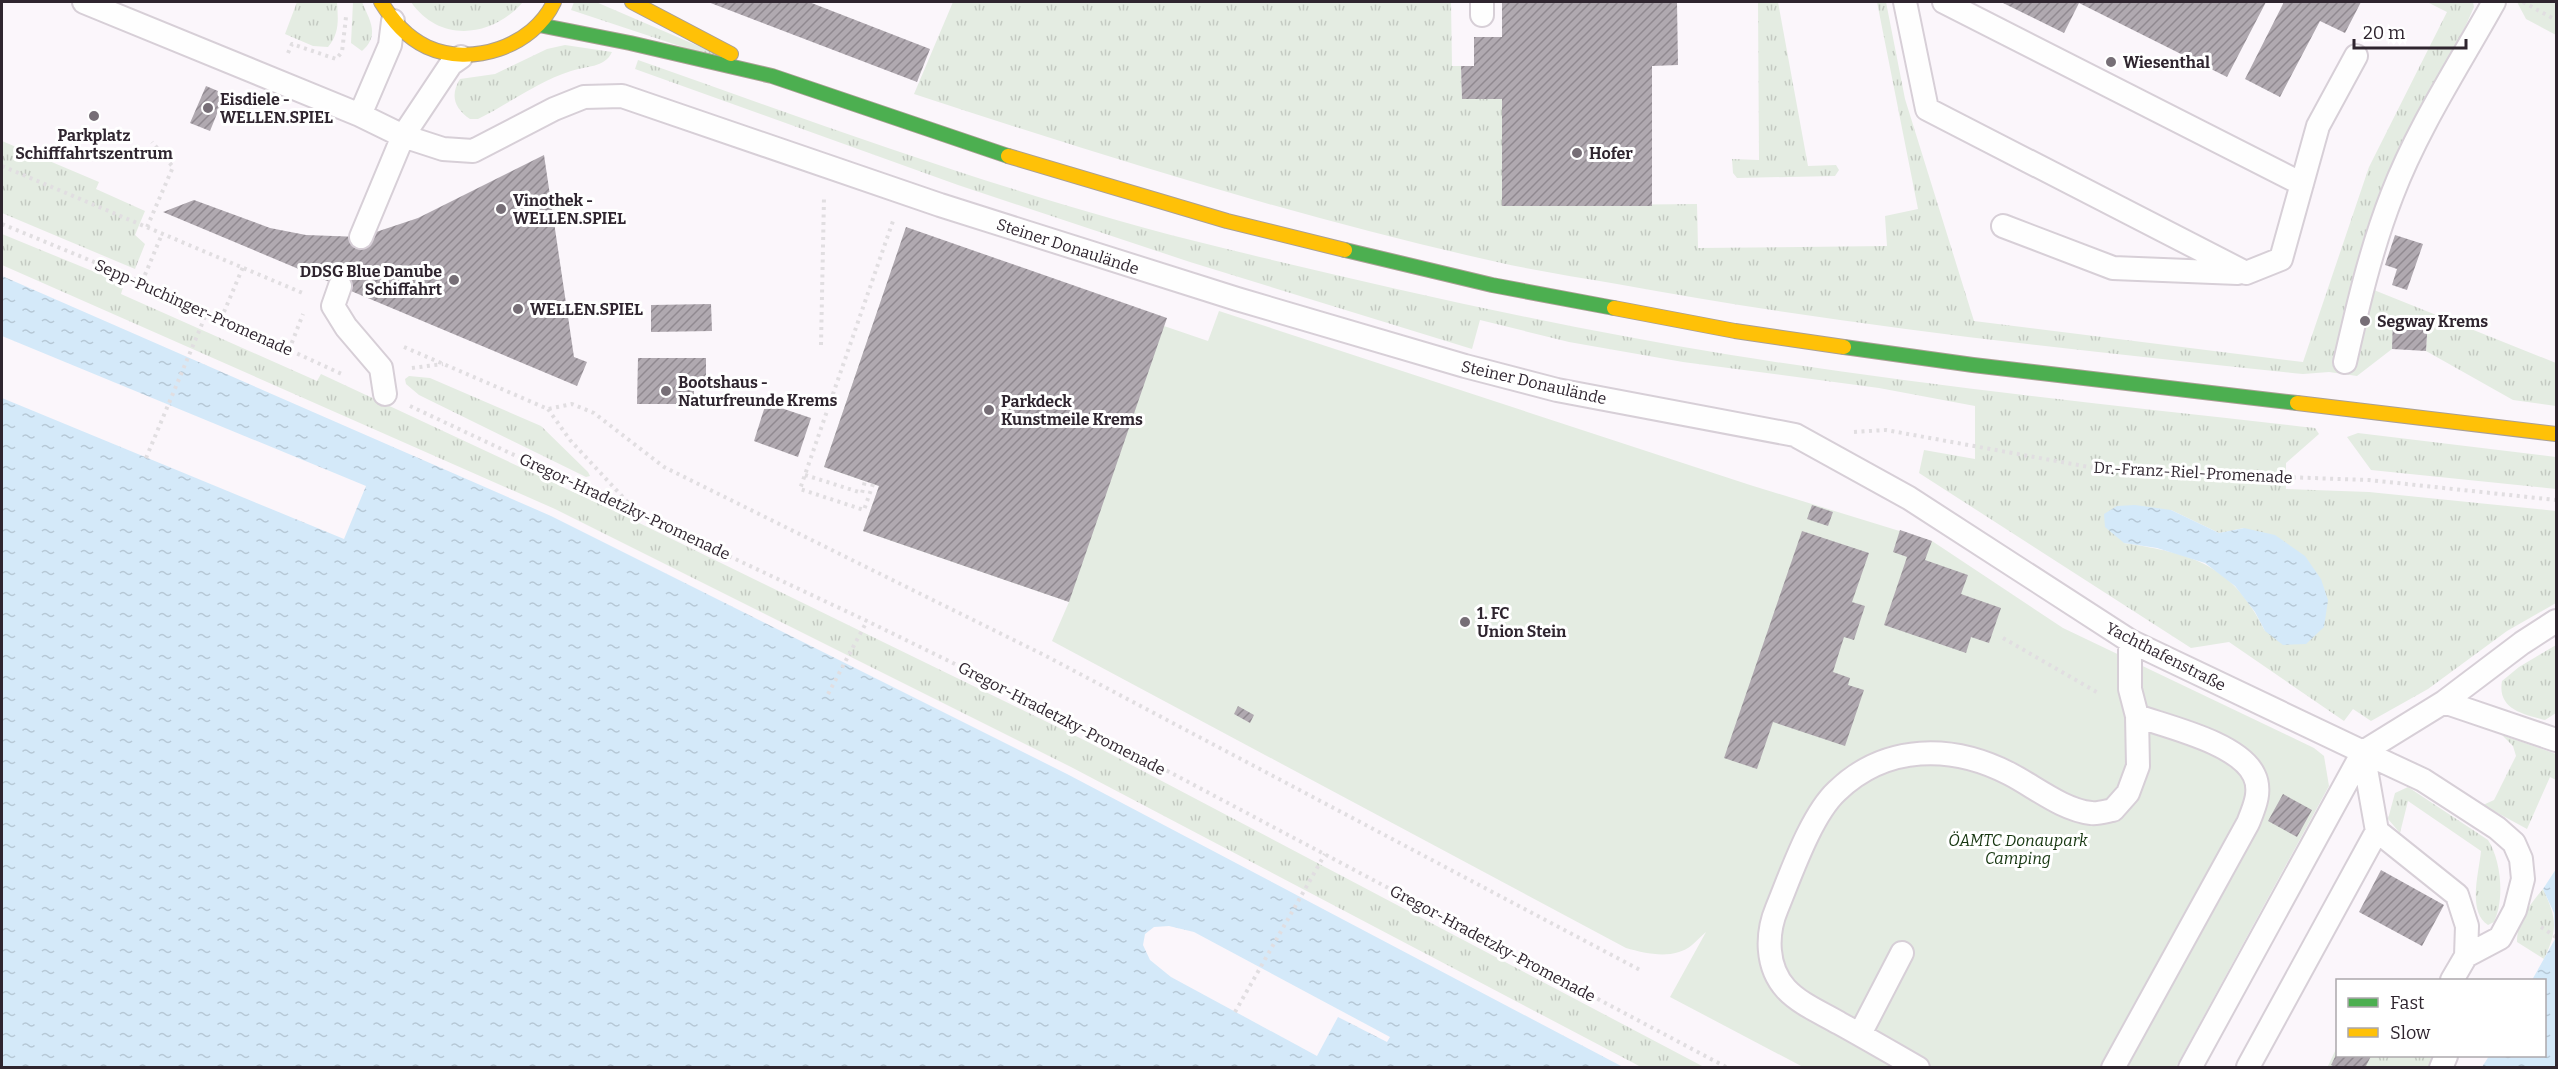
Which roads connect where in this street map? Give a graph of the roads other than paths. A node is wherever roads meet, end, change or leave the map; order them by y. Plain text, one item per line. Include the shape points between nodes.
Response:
1 (84, 2) edge
2 (381, 2) edge
3 (554, 2) edge
4 (632, 2) edge
5 (1905, 2) edge
6 (1944, 2) edge
7 (2494, 2) edge
8 (393, 21) junction
9 (539, 25) junction
10 (2356, 56) dead end
11 (461, 57) junction
12 (772, 76) junction
13 (360, 115) junction
14 (403, 136) junction
15 (2302, 184) junction
16 (2002, 226) dead end
17 (361, 237) dead end
18 (2246, 273) junction
19 (336, 296) road end
20 (2344, 362) dead end
21 (385, 393) road end
22 (2556, 434) edge
23 (1795, 435) joint
24 (2556, 621) edge
25 (2130, 641) junction
26 (2444, 702) junction
27 (2137, 716) junction
28 (2556, 740) edge
29 (2363, 752) junction
30 (2377, 831) junction
31 (1902, 953) dead end
32 (2466, 956) junction
33 (2453, 979) edge
34 (1860, 1034) junction
35 (2248, 1067) edge
36 (1918, 1068) edge
37 (2113, 1068) edge
38 (2190, 1068) edge

1 - 13 lane, Steiner Donaulände
2 - 8 main road
3 - 9 main road
4 - 12 main road
5 - 18 lane via 1927,109
6 - 15 lane
7 - 20 lane via 2392,194 2363,284
8 - 11 main road via 412,39 435,52
8 - 13 lane via 390,45
9 - 11 main road via 516,43 490,54
9 - 12 main road
10 - 15 lane via 2318,126
11 - 14 lane via 452,64
12 - 22 main road via 963,142 1227,222 1492,285 1735,330 1973,365
13 - 14 lane, Steiner Donaulände
14 - 17 lane
14 - 23 lane, Steiner Donaulände via 443,149 473,151 584,97 622,96 1216,293 1465,366 1557,390
15 - 18 lane via 2281,259
16 - 18 lane via 2112,268
19 - 21 lane via 346,327 381,368
23 - 25 lane, Yachthafenstraße via 1909,498
24 - 26 lane
25 - 27 lane via 2130,689
25 - 29 lane, Yachthafenstraße
26 - 28 lane
26 - 29 lane
27 - 34 lane via 2138,766 2128,793 2114,810 2092,813 2067,806 1995,766 1959,755 1927,752 1899,756 1866,770 1836,791 1817,817 1775,913 1768,939 1772,964 1785,988
27 - 37 lane via 2216,744 2239,758 2254,775 2257,799
29 - 30 lane
29 - 32 lane, Yachthafenstraße via 2423,780 2514,843 2523,879 2515,910 2500,938
29 - 38 lane
30 - 32 lane via 2457,895 2468,926
30 - 35 lane
31 - 34 lane
32 - 33 lane
34 - 36 lane

